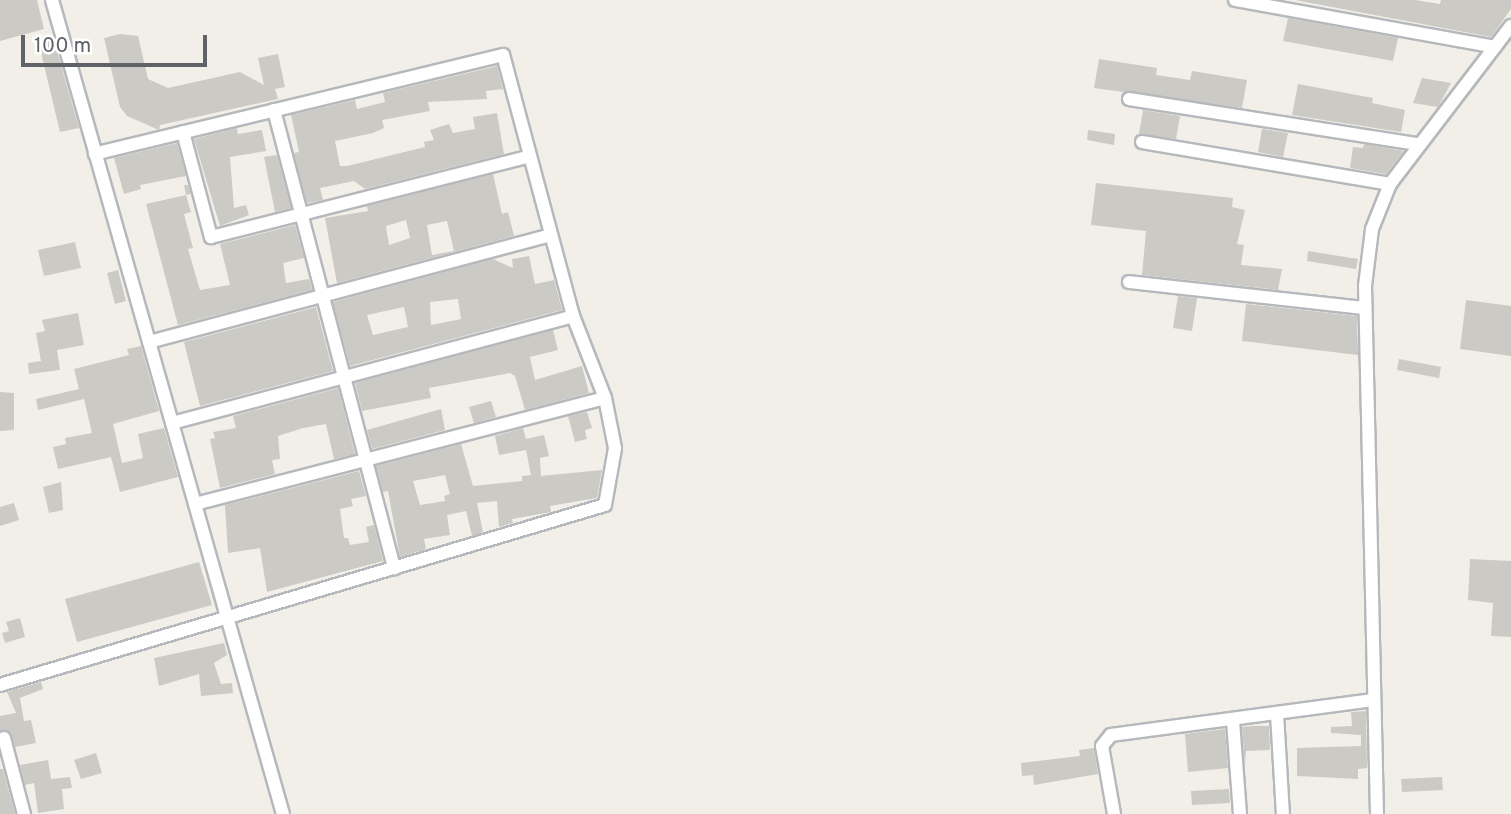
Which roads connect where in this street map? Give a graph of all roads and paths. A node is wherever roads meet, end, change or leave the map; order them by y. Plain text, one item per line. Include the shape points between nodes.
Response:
1 (52, 0) edge
2 (1235, 0) edge
3 (1509, 31) edge
4 (1495, 47) junction
5 (1129, 99) dead end
6 (274, 110) junction
7 (183, 132) junction
8 (1142, 142) dead end
9 (1418, 144) junction
10 (95, 154) junction
11 (530, 156) junction
12 (1390, 184) junction
13 (301, 215) junction
14 (551, 235) junction
15 (1129, 282) dead end
16 (322, 296) junction
17 (1365, 308) junction
18 (573, 316) junction
19 (149, 342) junction
20 (343, 380) junction
21 (605, 398) junction
22 (172, 423) junction
23 (364, 461) junction
24 (195, 505) junction
25 (394, 569) junction
26 (228, 615) junction
27 (0, 685) edge
28 (1373, 700) junction
29 (1277, 714) junction
30 (1233, 720) junction
31 (4, 738) dead end
32 (24, 814) edge
33 (284, 814) edge
34 (1114, 814) edge
35 (1240, 814) edge
36 (1283, 814) edge
37 (1377, 814) edge

1 - 10 street
2 - 4 street
3 - 4 street
4 - 9 street
5 - 9 street
6 - 7 street
6 - 11 street via 503,55
6 - 13 street
7 - 10 street
7 - 13 street via 211,237
8 - 12 street
9 - 12 street
10 - 19 street
11 - 13 street
11 - 14 street
12 - 17 street via 1372,229
13 - 16 street
14 - 16 street
14 - 18 street
15 - 17 street
16 - 19 street
16 - 20 street
17 - 28 street
18 - 20 street
18 - 21 street
19 - 22 street
20 - 22 street
20 - 23 street
21 - 23 street
21 - 25 street via 615,448 605,505
22 - 24 street
23 - 24 street
23 - 25 street
24 - 26 street
25 - 26 street
26 - 27 street
26 - 33 street
28 - 29 street
28 - 37 street
29 - 30 street
29 - 36 street
30 - 34 street via 1106,737 1102,752
30 - 35 street
31 - 32 street

